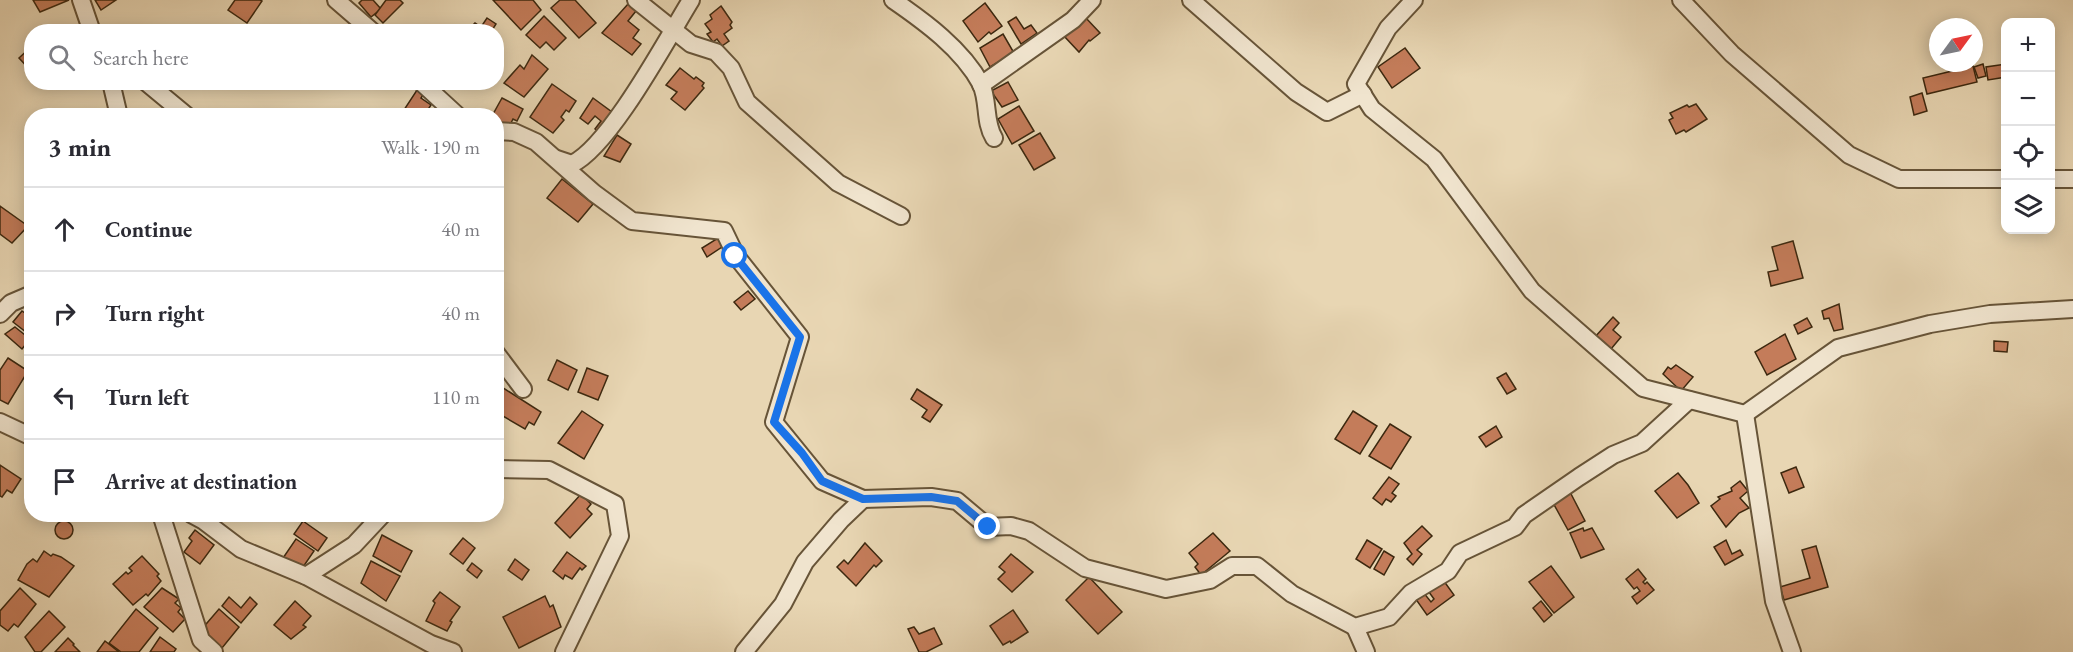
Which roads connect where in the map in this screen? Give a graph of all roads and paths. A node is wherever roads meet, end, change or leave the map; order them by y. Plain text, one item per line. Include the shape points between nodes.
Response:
1 (81, 0) edge
2 (336, 0) edge
3 (636, 0) edge
4 (691, 0) edge
5 (893, 0) edge
6 (1092, 0) edge
7 (1191, 0) edge
8 (1414, 0) edge
9 (1681, 0) edge
10 (89, 24) edge
11 (364, 24) edge
12 (673, 30) junction
13 (981, 85) junction
14 (113, 90) edge
15 (156, 90) edge
16 (430, 90) edge
17 (1363, 94) junction
18 (117, 108) edge
19 (177, 108) edge
20 (449, 108) edge
21 (504, 131) edge
22 (994, 138) dead end
23 (556, 159) junction
24 (2001, 179) edge
25 (2055, 179) edge
26 (2073, 179) edge
27 (901, 216) dead end
28 (24, 297) edge
29 (2073, 309) edge
30 (0, 314) edge
31 (504, 363) edge
32 (524, 389) dead end
33 (1689, 400) junction
34 (1745, 414) junction
35 (0, 422) edge
36 (24, 433) edge
37 (504, 469) edge
38 (863, 499) junction
39 (163, 522) edge
40 (205, 522) edge
41 (376, 522) edge
42 (306, 576) junction
43 (1355, 627) junction
44 (197, 646) edge
45 (214, 652) edge
46 (453, 652) edge
47 (564, 652) edge
48 (744, 652) edge
49 (1366, 652) edge
50 (1792, 652) edge

1 - 10 street
2 - 11 street
3 - 12 street
4 - 12 street
5 - 13 street via 943,37
6 - 13 street via 1073,20
7 - 17 street via 1296,92 1328,112
8 - 17 street via 1388,28 1356,84
9 - 24 street via 1732,54 1849,155 1899,179
12 - 23 street via 620,115 592,151 572,164
12 - 27 street via 691,44 716,52 731,68 747,102 838,183
13 - 22 street
14 - 18 street
15 - 19 street
16 - 20 street
17 - 33 street via 1372,109 1434,159 1532,291 1643,388
21 - 23 street via 536,142
23 - 38 street via 632,221 724,231 735,256 800,337 774,422 822,481
25 - 26 street
28 - 30 street
29 - 34 street via 1990,314 1930,324 1838,348
31 - 32 street
33 - 34 street
33 - 43 street via 1642,443 1613,455 1579,477 1524,515 1515,527 1460,553 1448,571 1411,592 1389,617
34 - 50 street via 1774,602
35 - 36 street
37 - 47 street via 549,470 615,504 620,536
38 - 43 street via 931,497 957,501 988,527 1011,526 1029,531 1085,568 1166,589 1210,580 1232,566 1257,566 1292,594
38 - 48 street via 805,562 783,604
39 - 44 street
40 - 42 street via 241,549
41 - 42 street via 354,545
42 - 46 street
43 - 49 street
44 - 45 street

